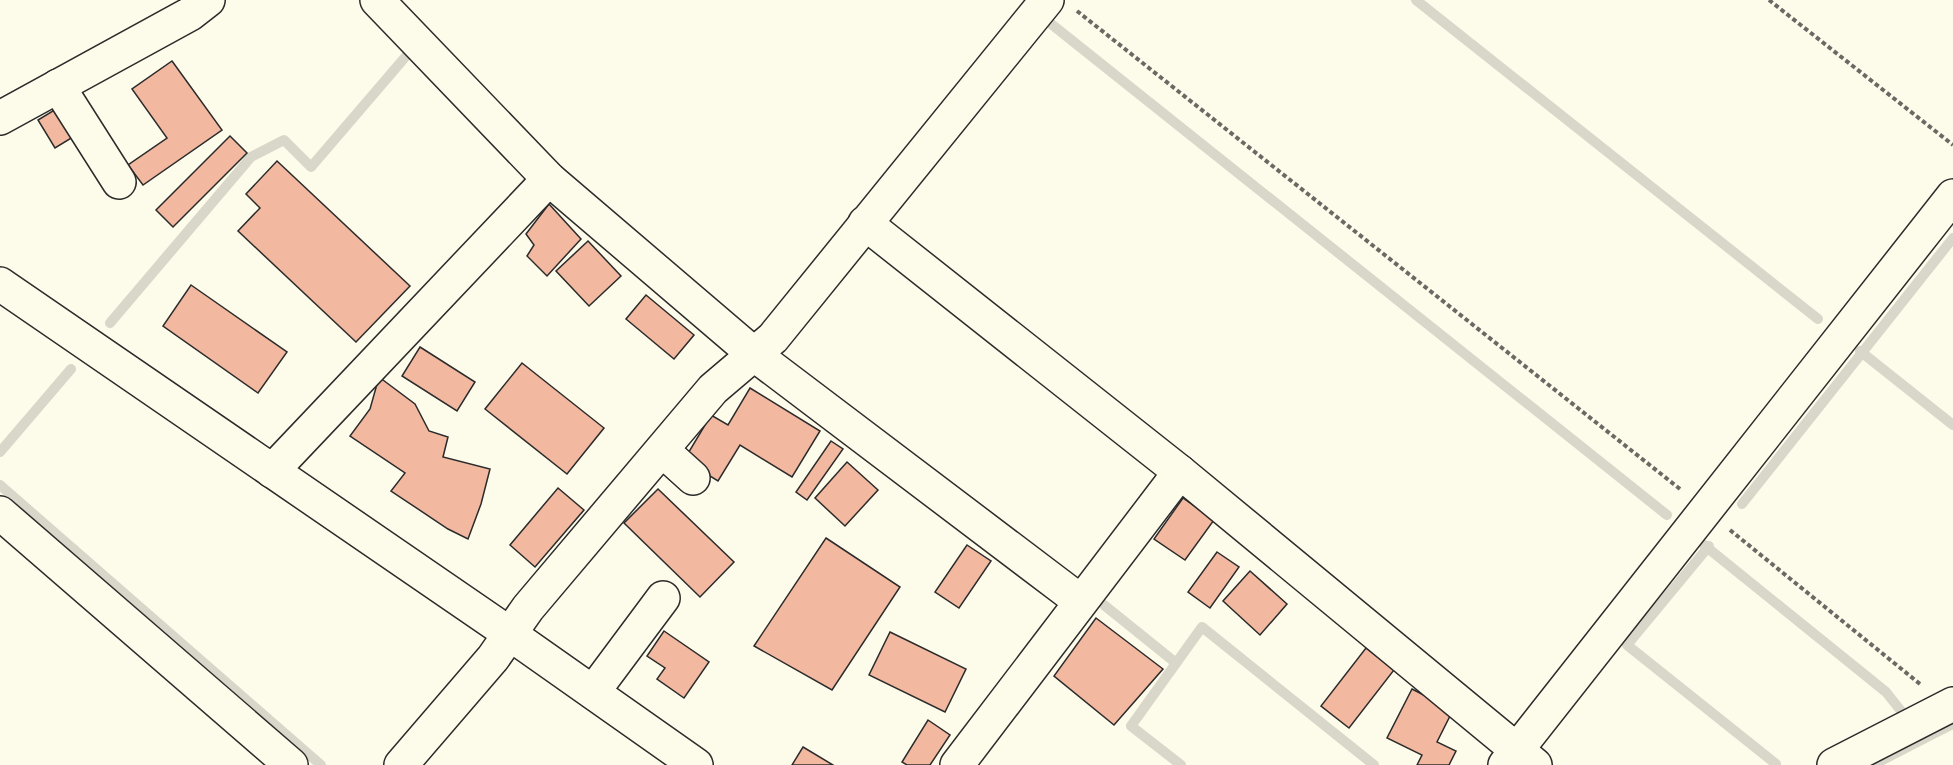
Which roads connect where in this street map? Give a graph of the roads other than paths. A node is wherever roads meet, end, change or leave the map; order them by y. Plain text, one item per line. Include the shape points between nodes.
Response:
1 (208, 0) edge
2 (377, 0) edge
3 (1060, 4) edge
4 (58, 86) junction
5 (0, 118) edge
6 (549, 179) junction
7 (119, 182) dead end
8 (1953, 196) edge
9 (865, 223) junction
10 (0, 284) edge
11 (755, 355) junction
12 (662, 450) junction
13 (272, 471) junction
14 (1180, 472) junction
15 (693, 478) dead end
16 (0, 513) edge
17 (663, 598) dead end
18 (1080, 601) junction
19 (510, 634) junction
20 (593, 692) junction
21 (1950, 706) edge
22 (1519, 760) edge
23 (291, 765) edge
24 (401, 765) edge
25 (696, 765) edge
26 (957, 765) edge
27 (1834, 765) edge

1 - 4 street via 190,14
2 - 6 street
3 - 9 street
4 - 5 street
4 - 7 street
6 - 11 street
6 - 13 street
8 - 22 street via 1706,510
9 - 11 street
9 - 14 street
10 - 13 street
11 - 12 street via 713,388
11 - 18 street
12 - 15 street
12 - 19 street
13 - 19 street
14 - 18 street
14 - 22 street
16 - 23 street
17 - 20 street
18 - 26 street
19 - 20 street
19 - 24 street
20 - 25 street
21 - 27 street

